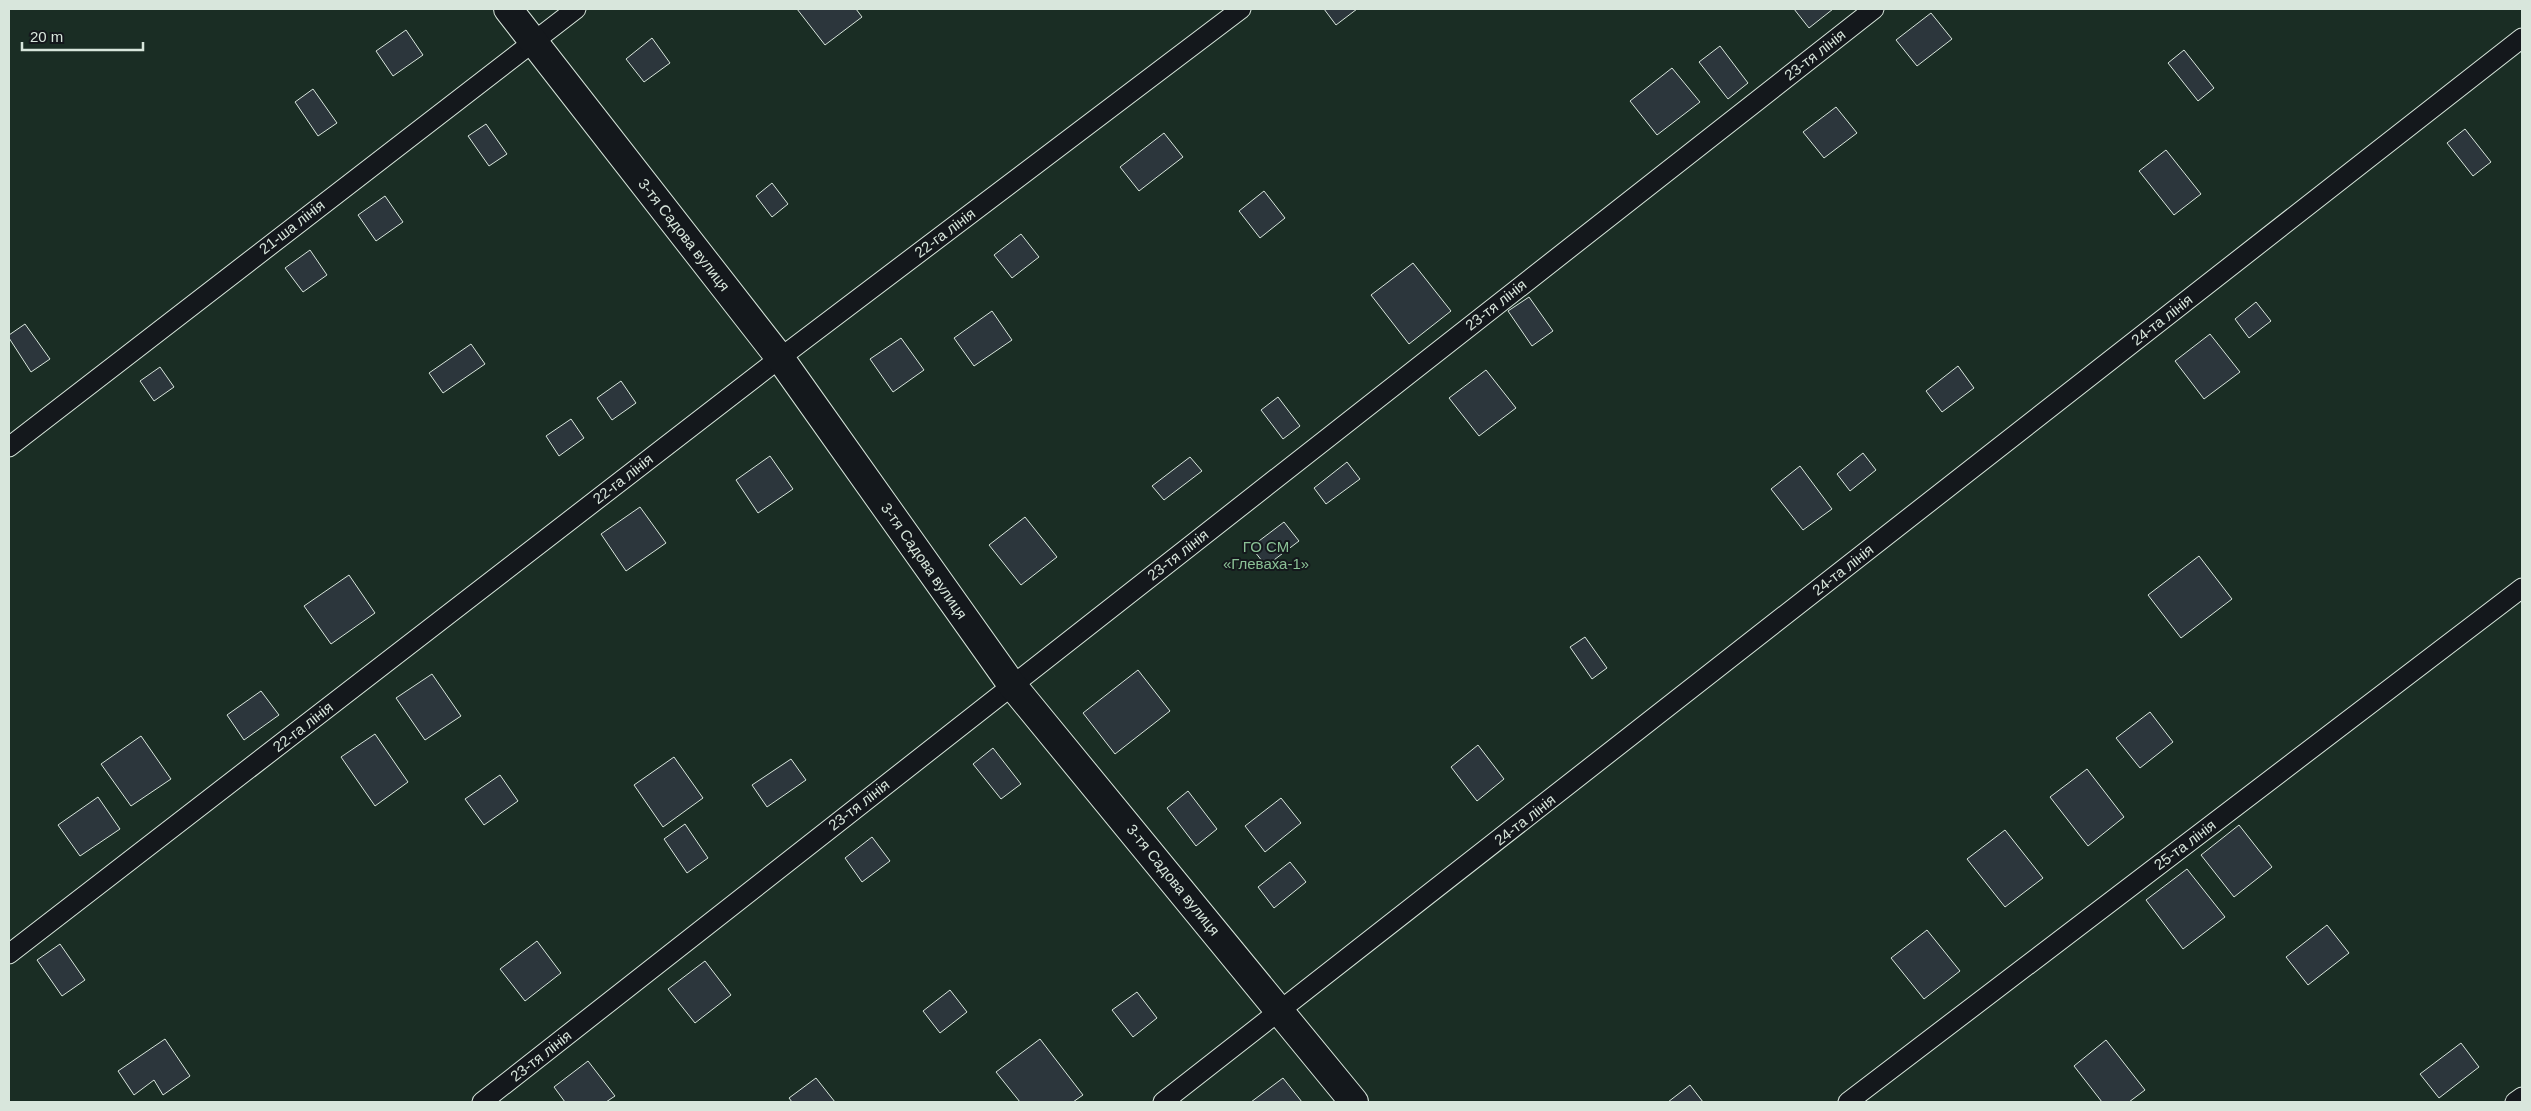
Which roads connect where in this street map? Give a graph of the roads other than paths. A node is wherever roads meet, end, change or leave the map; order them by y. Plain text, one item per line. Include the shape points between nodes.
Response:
1 (508, 9) edge
2 (576, 9) edge
3 (1241, 9) edge
4 (1874, 9) edge
5 (2522, 38) edge
6 (533, 41) junction
7 (780, 358) junction
8 (9, 447) edge
9 (2522, 588) edge
10 (1012, 685) junction
11 (9, 954) edge
12 (1281, 1012) junction
13 (2522, 1097) edge
14 (482, 1102) edge
15 (1163, 1102) edge
16 (1354, 1102) edge
17 (1848, 1102) edge
18 (2515, 1102) edge

1 - 6 street, 3-тя Садова вулиця
2 - 6 lane, 21-ша лінія
3 - 7 lane, 22-га лінія
4 - 10 lane, 23-тя лінія
5 - 12 lane, 24-та лінія
6 - 7 street, 3-тя Садова вулиця
6 - 8 lane, 21-ша лінія
7 - 10 street, 3-тя Садова вулиця
7 - 11 lane, 22-га лінія
9 - 17 lane, 25-та лінія
10 - 12 street, 3-тя Садова вулиця
10 - 14 lane, 23-тя лінія
12 - 15 lane, 24-та лінія
12 - 16 street, 3-тя Садова вулиця
13 - 18 lane

